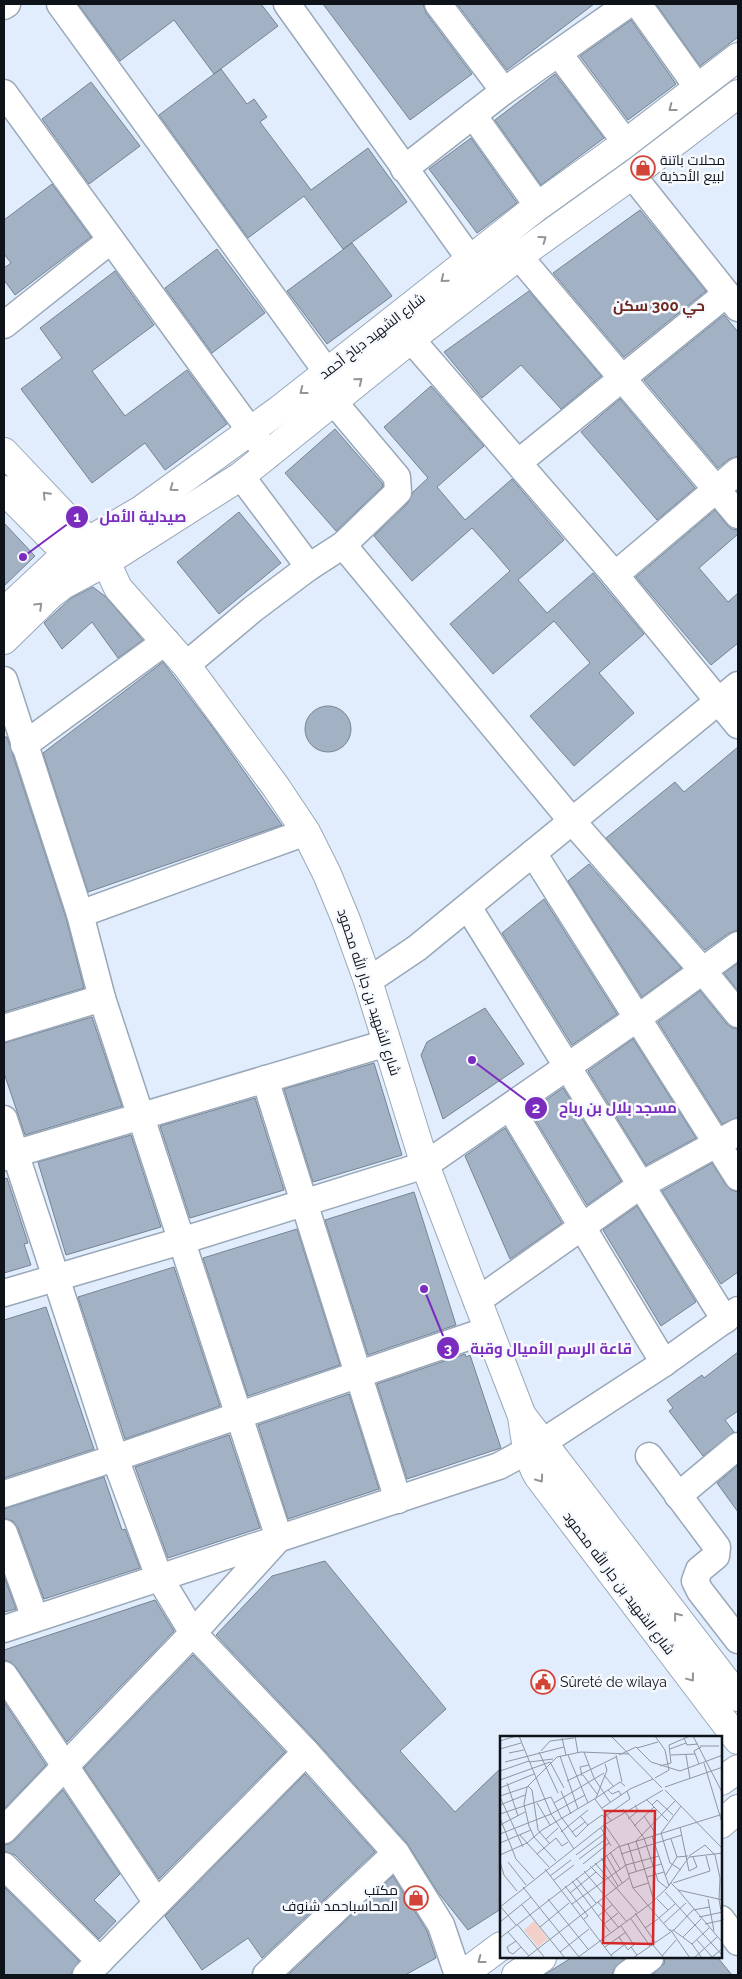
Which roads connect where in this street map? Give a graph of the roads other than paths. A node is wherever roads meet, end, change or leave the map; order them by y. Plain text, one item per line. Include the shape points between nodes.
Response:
1 (60, 4) edge
2 (287, 4) edge
3 (438, 4) edge
4 (628, 4) edge
5 (638, 4) edge
6 (559, 54) junction
7 (738, 57) edge
8 (698, 88) junction
9 (504, 91) junction
10 (4, 92) edge
11 (738, 94) edge
12 (473, 115) junction
13 (626, 143) junction
14 (404, 169) junction
15 (632, 174) junction
16 (538, 206) junction
17 (501, 235) junction
18 (112, 240) junction
19 (519, 256) junction
20 (470, 259) junction
21 (732, 301) edge
22 (4, 324) edge
23 (402, 329) junction
24 (327, 372) junction
25 (623, 378) junction
26 (334, 401) junction
27 (251, 430) junction
28 (4, 452) edge
29 (268, 454) junction
30 (519, 462) junction
31 (738, 471) edge
32 (241, 476) junction
33 (716, 489) junction
34 (4, 490) edge
35 (738, 515) edge
36 (343, 545) junction
37 (78, 547) junction
38 (96, 567) junction
39 (308, 567) junction
40 (615, 575) junction
41 (4, 612) edge
42 (4, 640) edge
43 (166, 641) junction
44 (186, 665) junction
45 (4, 680) edge
46 (738, 685) edge
47 (718, 701) junction
48 (738, 725) edge
49 (24, 745) junction
50 (572, 821) junction
51 (306, 832) junction
52 (533, 853) junction
53 (468, 907) junction
54 (80, 914) junction
55 (738, 945) edge
56 (703, 971) junction
57 (368, 981) junction
58 (102, 998) junction
59 (738, 1014) edge
60 (639, 1018) junction
61 (4, 1028) edge
62 (387, 1043) junction
63 (568, 1066) junction
64 (265, 1079) junction
65 (510, 1107) junction
66 (140, 1116) junction
67 (4, 1119) edge
68 (728, 1138) edge
69 (9, 1156) edge
70 (425, 1165) junction
71 (738, 1177) edge
72 (641, 1185) junction
73 (304, 1202) junction
74 (583, 1226) junction
75 (181, 1241) junction
76 (56, 1277) junction
77 (4, 1293) edge
78 (477, 1301) junction
79 (731, 1315) edge
80 (488, 1330) junction
81 (664, 1363) junction
82 (359, 1374) junction
83 (239, 1416) junction
84 (738, 1446) edge
85 (535, 1447) junction
86 (649, 1456) dead end
87 (116, 1458) junction
88 (4, 1494) edge
89 (678, 1496) junction
90 (398, 1500) junction
91 (4, 1533) edge
92 (279, 1538) junction
93 (728, 1548) edge
94 (159, 1577) junction
95 (35, 1618) junction
96 (4, 1630) edge
97 (193, 1633) junction
98 (738, 1640) edge
99 (4, 1675) edge
100 (738, 1697) edge
101 (738, 1740) edge
102 (306, 1752) junction
103 (65, 1768) junction
104 (738, 1769) edge
105 (722, 1780) edge
106 (738, 1809) edge
107 (722, 1823) edge
108 (4, 1830) edge
109 (396, 1853) junction
110 (4, 1866) edge
111 (157, 1903) junction
112 (722, 1920) edge
113 (738, 1942) edge
114 (500, 1947) edge
115 (540, 1959) edge
116 (650, 1959) edge
117 (652, 1959) edge
118 (93, 1968) edge
119 (266, 1975) edge
120 (460, 1975) edge
121 (516, 1975) edge
122 (627, 1975) edge
123 (664, 1975) edge

1 - 24 street
2 - 14 street
3 - 9 street
4 - 6 street
5 - 8 street
6 - 9 street
6 - 13 street
7 - 8 street, شارع الشهيد دباخ أحمد
8 -> 13 street, شارع الشهيد دباخ أحمد
9 - 12 street
10 - 18 street
11 - 15 street, شارع الشهيد دباخ أحمد
12 - 14 street
12 - 16 street
13 - 16 street, شارع الشهيد دباخ أحمد
14 - 20 street
19 -> 15 street, شارع الشهيد دباخ أحمد
15 - 21 street
16 - 17 street, شارع الشهيد دباخ أحمد
17 - 19 street
17 - 20 street, شارع الشهيد دباخ أحمد
18 - 22 street
18 - 27 street
19 - 23 street, شارع الشهيد دباخ أحمد
19 - 25 street
20 -> 23 street, شارع الشهيد دباخ أحمد
21 - 25 street
23 - 24 street, شارع الشهيد دباخ أحمد
26 -> 23 street, شارع الشهيد دباخ أحمد
23 - 30 street
24 -> 27 street, شارع الشهيد دباخ أحمد
25 - 30 street
25 - 33 street
26 - 29 street, شارع الشهيد دباخ أحمد
26 - 36 street via 397,477 398,485 398,492
27 - 29 street
27 -> 37 street, شارع الشهيد دباخ أحمد via 141,510
37 -> 28 street, شارع الشهيد بن جار الله محمود
29 - 32 street, شارع الشهيد دباخ أحمد
30 - 40 street
31 - 33 street
32 - 38 street, شارع الشهيد دباخ أحمد
32 - 39 street
33 - 35 street
33 - 40 street
34 - 37 street, شارع الشهيد بن جار الله محمود
36 - 39 street
36 - 50 street
37 - 38 street, شارع الشهيد بن جار الله محمود
37 - 41 street, شارع الشهيد دباخ أحمد
42 -> 38 street, شارع الشهيد دباخ أحمد via 51,594
38 - 43 street, شارع الشهيد بن جار الله محمود
39 - 44 street
40 - 47 street
43 - 44 street, شارع الشهيد بن جار الله محمود
43 - 49 street
44 - 51 street, شارع الشهيد بن جار الله محمود
45 - 49 street
46 - 47 street
47 - 48 street
47 - 50 street
49 - 54 street
50 - 52 street
50 - 56 street
51 - 54 street
51 - 57 street, شارع الشهيد بن جار الله محمود via 327,874
52 - 53 street
52 - 60 street
53 - 57 street via 417,948
53 - 63 street
54 - 58 street
55 - 56 street
56 - 59 street
56 - 60 street
57 - 62 street, شارع الشهيد بن جار الله محمود
58 - 61 street
58 - 66 street
60 - 63 street
60 - 68 street
62 - 64 street
62 - 70 street, شارع الشهيد بن جار الله محمود
63 - 65 street
63 - 72 street
64 - 66 street
64 - 73 street
65 - 70 street
65 - 74 street
66 - 69 street
66 - 75 street
67 - 69 street
68 - 71 street
68 - 72 street
69 - 76 street
70 - 73 street
70 - 78 street, شارع الشهيد بن جار الله محمود
72 - 74 street
72 - 79 street
73 - 75 street
73 - 82 street
74 - 78 street
74 - 81 street
75 - 76 street
75 - 83 street
76 - 77 street
76 - 87 street
78 - 80 street, شارع الشهيد بن جار الله محمود
79 - 81 street
80 - 82 street
80 - 85 street, شارع الشهيد بن جار الله محمود
81 - 85 street
82 - 83 street
82 - 90 street
83 - 87 street
83 - 92 street
84 - 89 street
85 - 90 street via 499,1466
100 -> 85 street, شارع الشهيد بن جار الله محمود
85 -> 101 street, شارع الشهيد بن جار الله محمود via 538,1476
86 - 89 street
87 - 88 street
87 - 94 street
89 - 93 street via 714,1543
90 - 92 street
91 - 95 street
92 - 94 street
92 - 97 street
93 - 98 street via 699,1570 695,1581
94 - 95 street
94 - 97 street
95 - 96 street
97 - 102 street
97 - 103 street
99 - 103 street
102 - 109 street
102 - 111 street
103 - 108 street
103 - 111 street
104 - 105 street
106 - 107 street
109 - 119 street
109 - 120 street via 441,1925
110 - 118 street
111 - 118 street
112 - 113 street
114 -> 120 street
115 - 121 street
116 - 122 street
117 - 123 street

